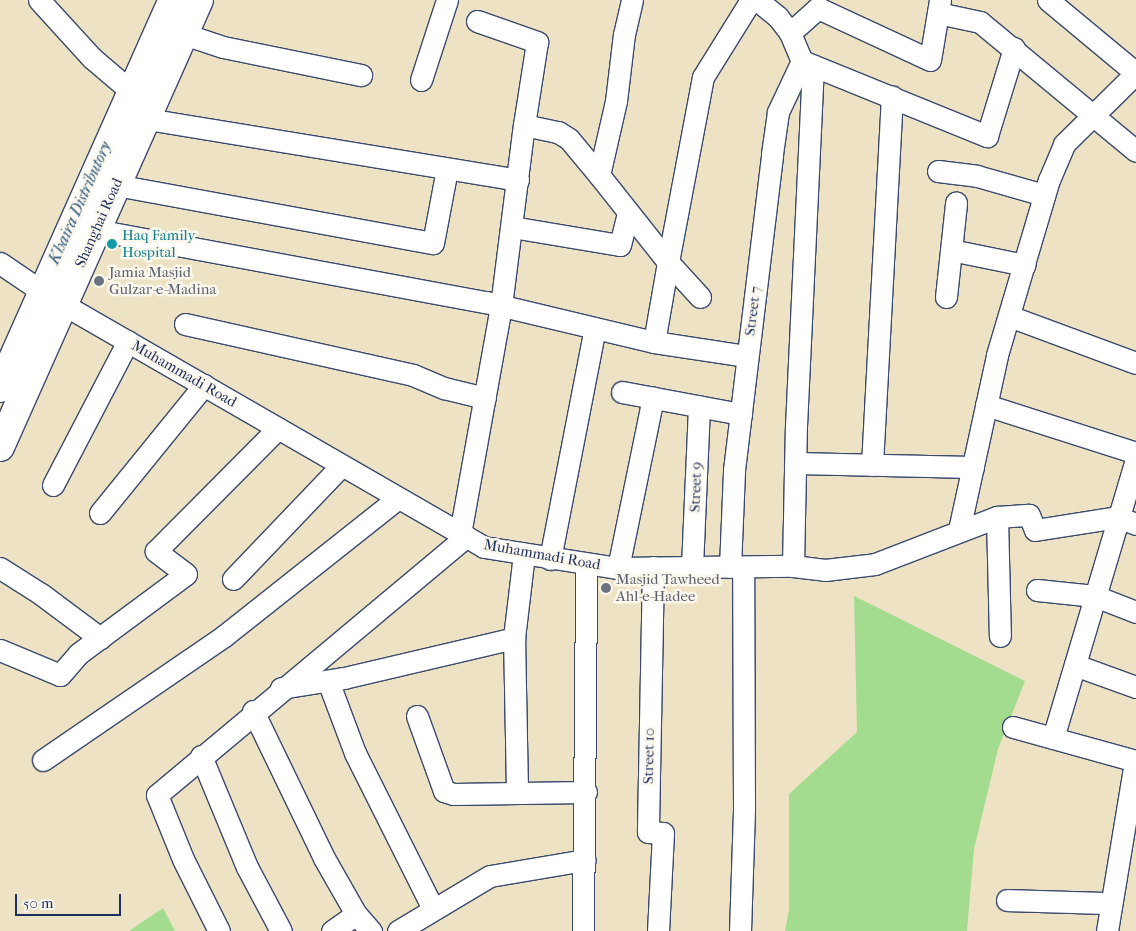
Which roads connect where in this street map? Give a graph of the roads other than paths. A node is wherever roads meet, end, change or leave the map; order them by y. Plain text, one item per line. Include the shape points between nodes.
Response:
1 (39, 0) edge
2 (173, 0) edge
3 (199, 0) edge
4 (447, 0) edge
5 (632, 0) edge
6 (751, 0) edge
7 (757, 0) edge
8 (1048, 0) edge
9 (939, 6) edge
10 (477, 21) dead end
11 (790, 32) junction
12 (184, 34) junction
13 (1014, 48) junction
14 (807, 63) junction
15 (1136, 73) edge
16 (361, 75) dead end
17 (421, 80) dead end
18 (132, 92) junction
19 (892, 97) junction
20 (1093, 115) junction
21 (147, 119) junction
22 (524, 125) junction
23 (1136, 151) edge
24 (446, 169) junction
25 (938, 171) dead end
26 (599, 175) junction
27 (518, 180) junction
28 (116, 186) junction
29 (1044, 196) junction
30 (956, 202) dead end
31 (628, 212) junction
32 (512, 227) junction
33 (96, 230) junction
34 (951, 250) junction
35 (668, 262) junction
36 (0, 263) edge
37 (1024, 265) junction
38 (52, 297) junction
39 (700, 297) dead end
40 (946, 297) dead end
41 (501, 306) junction
42 (1009, 316) junction
43 (185, 324) dead end
44 (595, 328) junction
45 (128, 341) junction
46 (654, 342) junction
47 (747, 356) junction
48 (1136, 363) edge
49 (204, 385) junction
50 (0, 388) edge
51 (622, 392) dead end
52 (484, 398) junction
53 (653, 398) junction
54 (986, 405) junction
55 (699, 406) junction
56 (741, 414) junction
57 (278, 428) junction
58 (0, 447) edge
59 (1136, 453) edge
60 (1136, 460) edge
61 (795, 463) junction
62 (872, 465) junction
63 (341, 466) junction
64 (973, 467) junction
65 (53, 485) dead end
66 (397, 500) junction
67 (100, 513) dead end
68 (997, 517) junction
69 (1127, 520) edge
70 (959, 530) junction
71 (463, 536) junction
72 (524, 554) junction
73 (550, 559) junction
74 (586, 564) junction
75 (793, 566) junction
76 (653, 567) junction
77 (692, 567) junction
78 (737, 567) junction
79 (0, 568) edge
80 (618, 568) junction
81 (233, 579) dead end
82 (1037, 590) dead end
83 (1095, 596) junction
84 (1136, 612) edge
85 (1000, 636) dead end
86 (100, 638) junction
87 (514, 638) junction
88 (0, 650) edge
89 (1075, 665) junction
90 (328, 681) junction
91 (1136, 687) edge
92 (281, 688) junction
93 (253, 711) junction
94 (417, 716) dead end
95 (1012, 727) dead end
96 (1053, 738) junction
97 (201, 756) junction
98 (43, 760) dead end
99 (1136, 761) edge
100 (517, 791) junction
101 (586, 792) junction
102 (585, 860) junction
103 (1007, 900) dead end
104 (1111, 903) junction
105 (433, 909) junction
106 (356, 914) junction
107 (219, 931) edge
108 (282, 931) edge
109 (332, 931) edge
110 (371, 931) edge
111 (398, 931) edge
112 (583, 931) edge
113 (658, 931) edge
114 (740, 931) edge
115 (1107, 931) edge

1 - 18 street via 92,58
2 - 18 main road, Shanghai Road
3 - 12 main road, Shanghai Road
4 - 17 street
5 - 26 street via 624,34 616,100
6 - 35 street via 703,77
7 - 11 street
8 - 15 street
9 - 11 street via 930,60 818,8
9 - 13 street via 980,22
10 - 22 street via 537,42
11 - 14 street
12 - 16 street via 223,47
12 - 21 main road, Shanghai Road
13 - 19 street via 987,136
13 - 20 street
14 - 19 street
14 - 47 street, Street 7 via 778,112
14 - 61 street
15 - 20 street
18 - 38 main road, Shanghai Road
19 - 62 street
20 - 23 street
20 - 29 street via 1064,144
21 - 24 street
21 - 28 main road, Shanghai Road
22 - 26 street via 558,132 569,139
22 - 27 street
24 - 27 street
24 - 28 street via 433,243
25 - 29 street via 977,176
26 - 31 street
27 - 32 street
28 - 33 main road, Shanghai Road
29 - 37 street
30 - 34 street
31 - 32 street via 620,245
31 - 35 street
32 - 41 street
33 - 38 main road, Shanghai Road
33 - 41 street
34 - 37 street
34 - 40 street
35 - 39 street
35 - 46 street
36 - 38 street, Muhammadi Road
37 - 42 street
38 - 45 street, Muhammadi Road
38 - 50 main road, Shanghai Road
38 - 58 main road, Shanghai Road
41 - 44 street
41 - 52 street
42 - 48 street
42 - 54 street
43 - 52 street via 413,375 444,388
44 - 46 street
44 - 73 street
45 - 49 street, Muhammadi Road
45 - 65 street
46 - 47 street
47 - 56 street, Street 7
49 - 57 street, Muhammadi Road
49 - 67 street
51 - 53 street
52 - 71 street
53 - 55 street
53 - 80 street
54 - 59 street
54 - 64 street
55 - 56 street
55 - 77 street, Street 9
56 - 78 street, Street 7 via 734,470
57 - 63 street, Muhammadi Road
57 - 86 street via 156,551 186,574
60 - 69 street
61 - 62 street
61 - 75 street
62 - 64 street
63 - 66 street, Muhammadi Road
63 - 81 street
64 - 70 street
66 - 71 street, Muhammadi Road
66 - 98 street via 232,630
68 - 69 street, Muhammadi Road via 1029,515 1035,530
68 - 70 street, Muhammadi Road
68 - 85 street
69 - 83 street
70 - 75 street, Muhammadi Road via 875,564 825,570
71 - 72 street, Muhammadi Road via 484,547
71 - 92 street
72 - 73 street, Muhammadi Road
72 - 87 street
73 - 74 street, Muhammadi Road
74 - 80 street, Muhammadi Road
74 - 101 street
75 - 78 street, Muhammadi Road
76 - 77 street, Muhammadi Road
76 - 80 street, Muhammadi Road
76 - 113 street, Street 10 via 648,832 663,833
77 - 78 street, Muhammadi Road
78 - 114 street, Street 7 via 744,799
79 - 86 street via 42,594
82 - 83 street
83 - 84 street
83 - 89 street
86 - 88 street via 78,654 60,675
87 - 90 street
87 - 100 street
89 - 91 street
89 - 96 street
90 - 92 street
90 - 105 street via 355,753
92 - 93 street
93 - 97 street
93 - 106 street via 324,858
94 - 100 street via 444,791 453,794
95 - 96 street
96 - 99 street
97 - 107 street via 157,795
97 - 108 street via 246,867
99 - 104 street
100 - 101 street
101 - 102 street
102 - 105 street via 490,876
102 - 112 street
103 - 104 street
104 - 115 street
105 - 111 street
106 - 109 street
106 - 110 street

